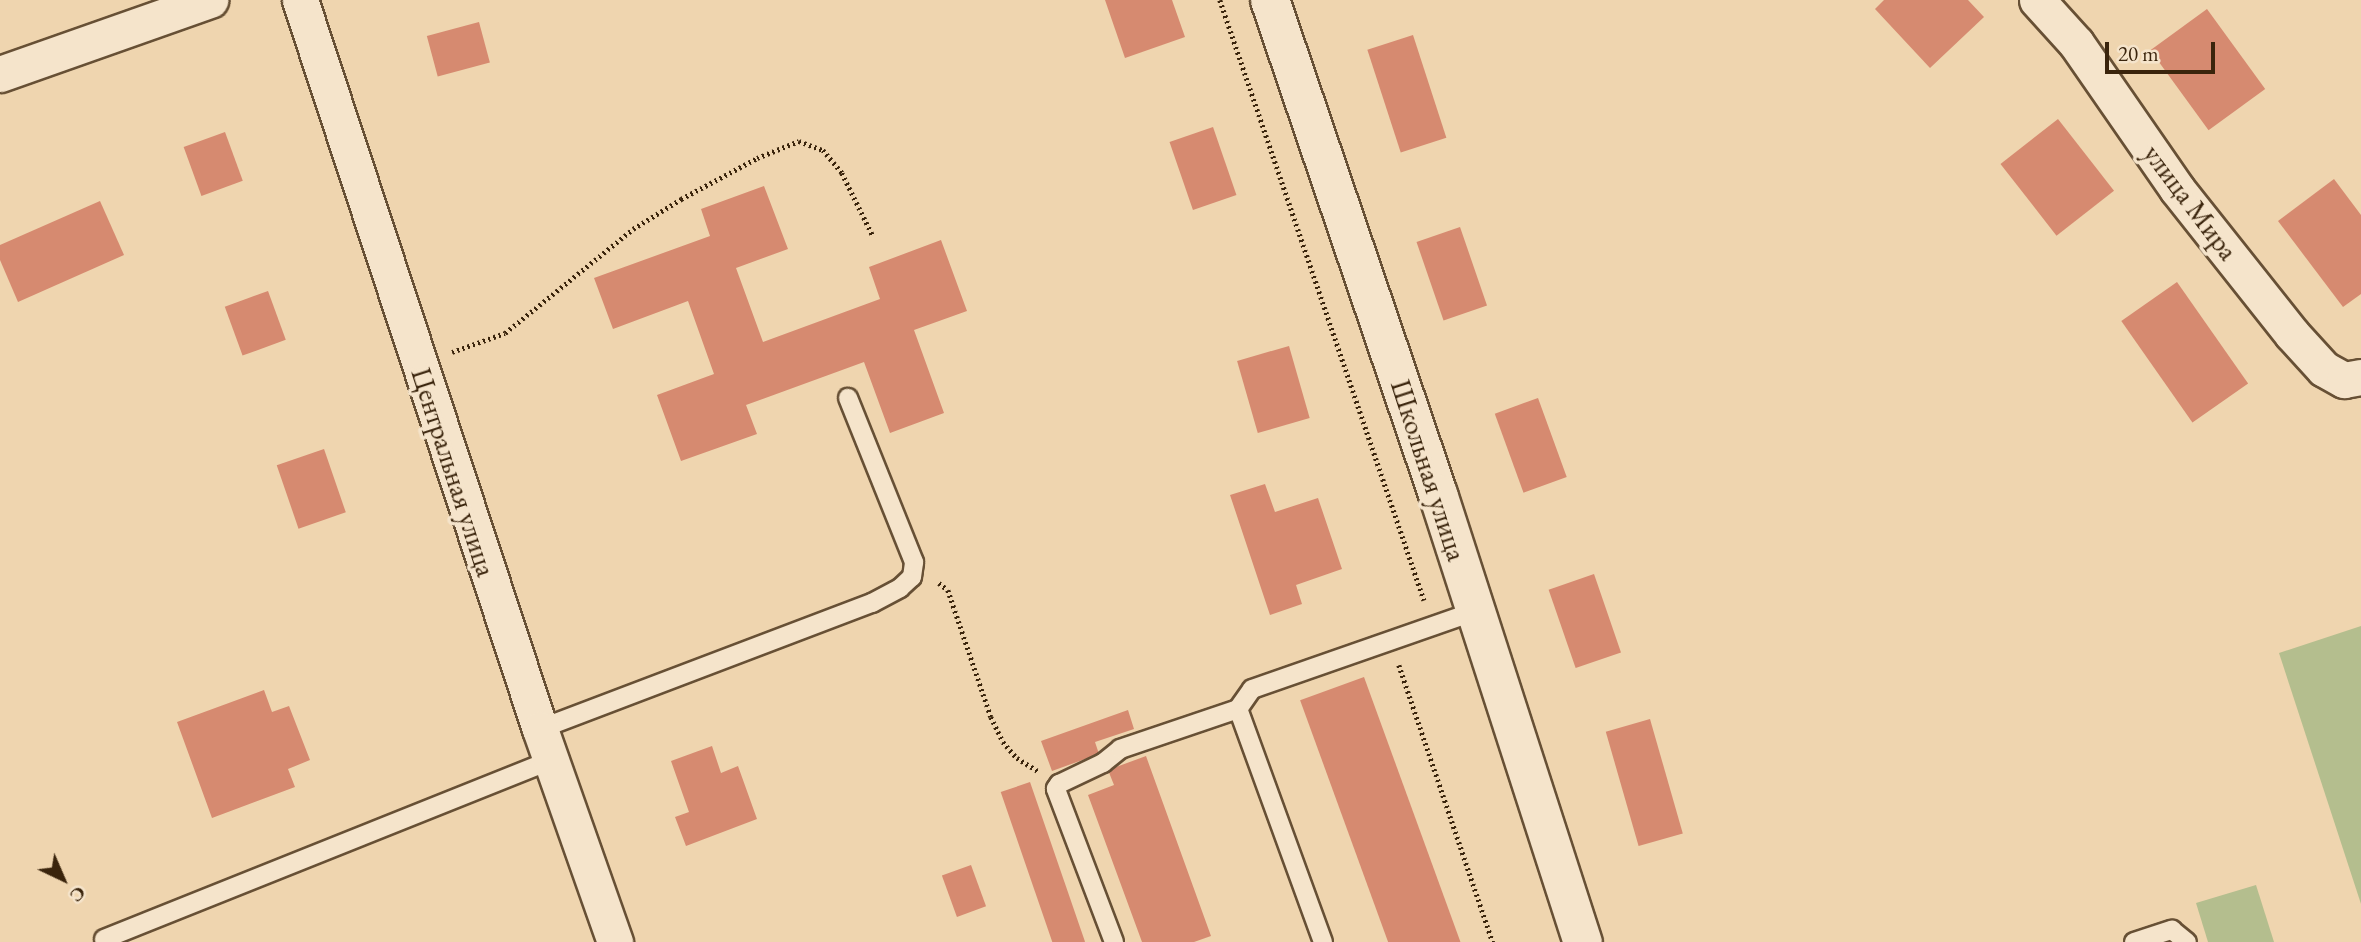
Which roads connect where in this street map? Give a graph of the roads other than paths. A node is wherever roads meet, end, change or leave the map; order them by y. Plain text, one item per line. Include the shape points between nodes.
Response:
1 (211, 0) edge
2 (300, 0) edge
3 (1270, 0) edge
4 (2036, 0) edge
5 (0, 74) edge
6 (2361, 377) edge
7 (848, 398) dead end
8 (1476, 611) junction
9 (1238, 709) junction
10 (546, 745) junction
11 (104, 939) dead end
12 (615, 942) edge
13 (1115, 942) edge
14 (1323, 942) edge
15 (1583, 942) edge
16 (2134, 942) edge
17 (2187, 942) edge

1 - 5 street
2 - 10 street, Центральная улица
3 - 8 street, Школьная улица
4 - 6 street, улица Мира via 2076,43 2177,189 2292,334 2324,369 2344,380
7 - 10 lane via 914,562 912,577 873,603
8 - 9 lane via 1252,689
8 - 15 street, Школьная улица
9 - 13 lane via 1121,749 1056,789
9 - 14 lane
10 - 11 lane
10 - 12 street, Центральная улица
16 - 17 lane via 2172,930

